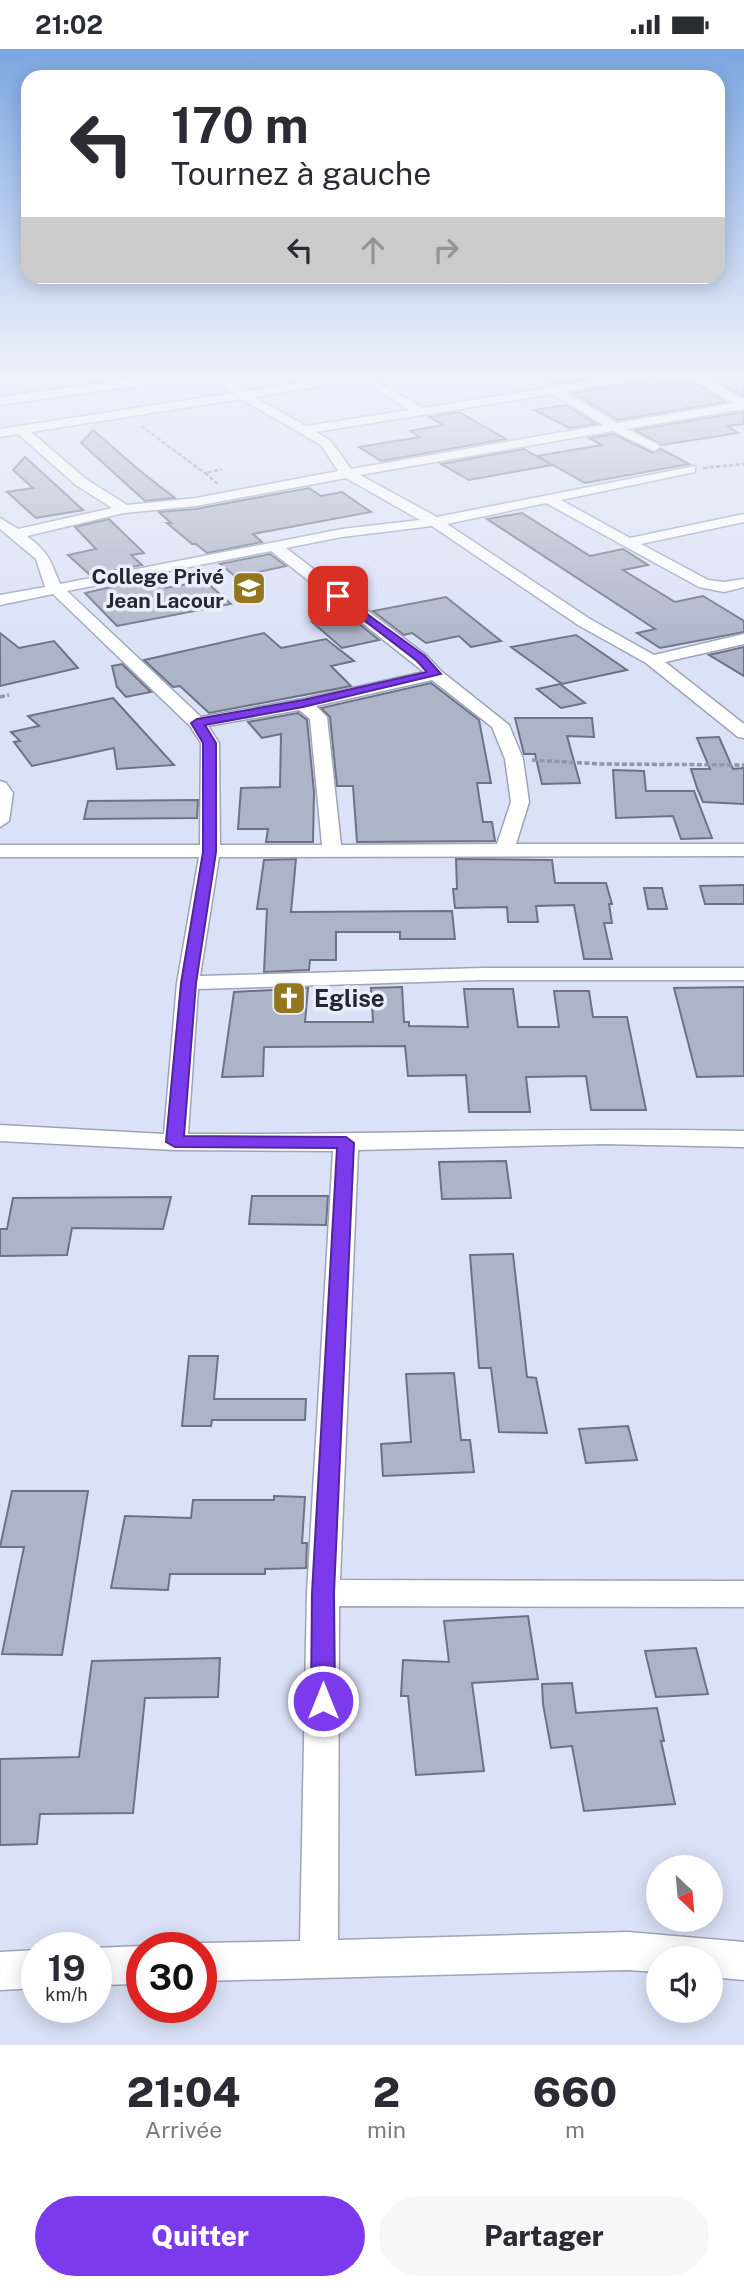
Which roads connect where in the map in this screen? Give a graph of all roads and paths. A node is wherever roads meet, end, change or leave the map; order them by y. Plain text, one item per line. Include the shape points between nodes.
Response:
1 (62, 465) edge
2 (194, 465) edge
3 (340, 465) edge
4 (394, 465) edge
5 (732, 465) edge
6 (222, 469) dead end
7 (690, 469) joint
8 (205, 473) junction
9 (347, 473) junction
10 (228, 495) junction
11 (549, 499) junction
12 (124, 509) junction
13 (744, 518) edge
14 (0, 522) edge
15 (435, 522) junction
16 (16, 534) junction
17 (629, 542) junction
18 (276, 548) junction
19 (744, 583) edge
20 (57, 590) junction
21 (0, 600) edge
22 (744, 639) edge
23 (652, 660) junction
24 (435, 674) junction
25 (9, 695) dead end
26 (0, 698) edge
27 (303, 704) junction
28 (197, 723) junction
29 (741, 727) edge
30 (514, 759) junction
31 (744, 765) edge
32 (0, 787) edge
33 (0, 821) edge
34 (744, 850) edge
35 (0, 851) edge
36 (332, 851) junction
37 (210, 852) junction
38 (504, 852) junction
39 (744, 974) edge
40 (188, 983) junction
41 (0, 1133) edge
42 (744, 1139) edge
43 (175, 1142) junction
44 (346, 1143) junction
45 (323, 1593) junction
46 (744, 1594) edge
47 (318, 1957) junction
48 (217, 1961) edge
49 (744, 1961) edge
50 (21, 1970) edge
51 (0, 1971) edge

1 - 12 street
2 - 8 path
3 - 9 street
4 - 9 street
5 - 7 path
6 - 8 path
7 - 11 street
8 - 10 path
9 - 10 street
9 - 15 street
10 - 12 street
11 - 15 street
11 - 17 street
12 - 16 street
13 - 17 street
14 - 16 street
15 - 18 street via 342,533
15 - 23 street via 584,622
16 - 20 street via 48,566 50,583
17 - 19 street via 704,584
18 - 20 street
18 - 24 street
20 - 21 street
20 - 28 street
22 - 23 street
23 - 29 street
24 - 27 street
24 - 30 street via 500,725
25 - 26 path
27 - 28 street
27 - 36 street via 318,717
28 - 37 street via 210,743
30 - 31 path
30 - 38 street via 520,802
32 - 33 street via 4,793
34 - 38 street
35 - 37 street
36 - 37 street
36 - 38 street
37 - 40 street
39 - 40 street via 483,974
40 - 43 street
41 - 43 street
42 - 44 street via 603,1136
43 - 44 street
44 - 45 street
45 - 46 street
45 - 47 street
47 - 48 street
47 - 49 street via 628,1951
50 - 51 street

